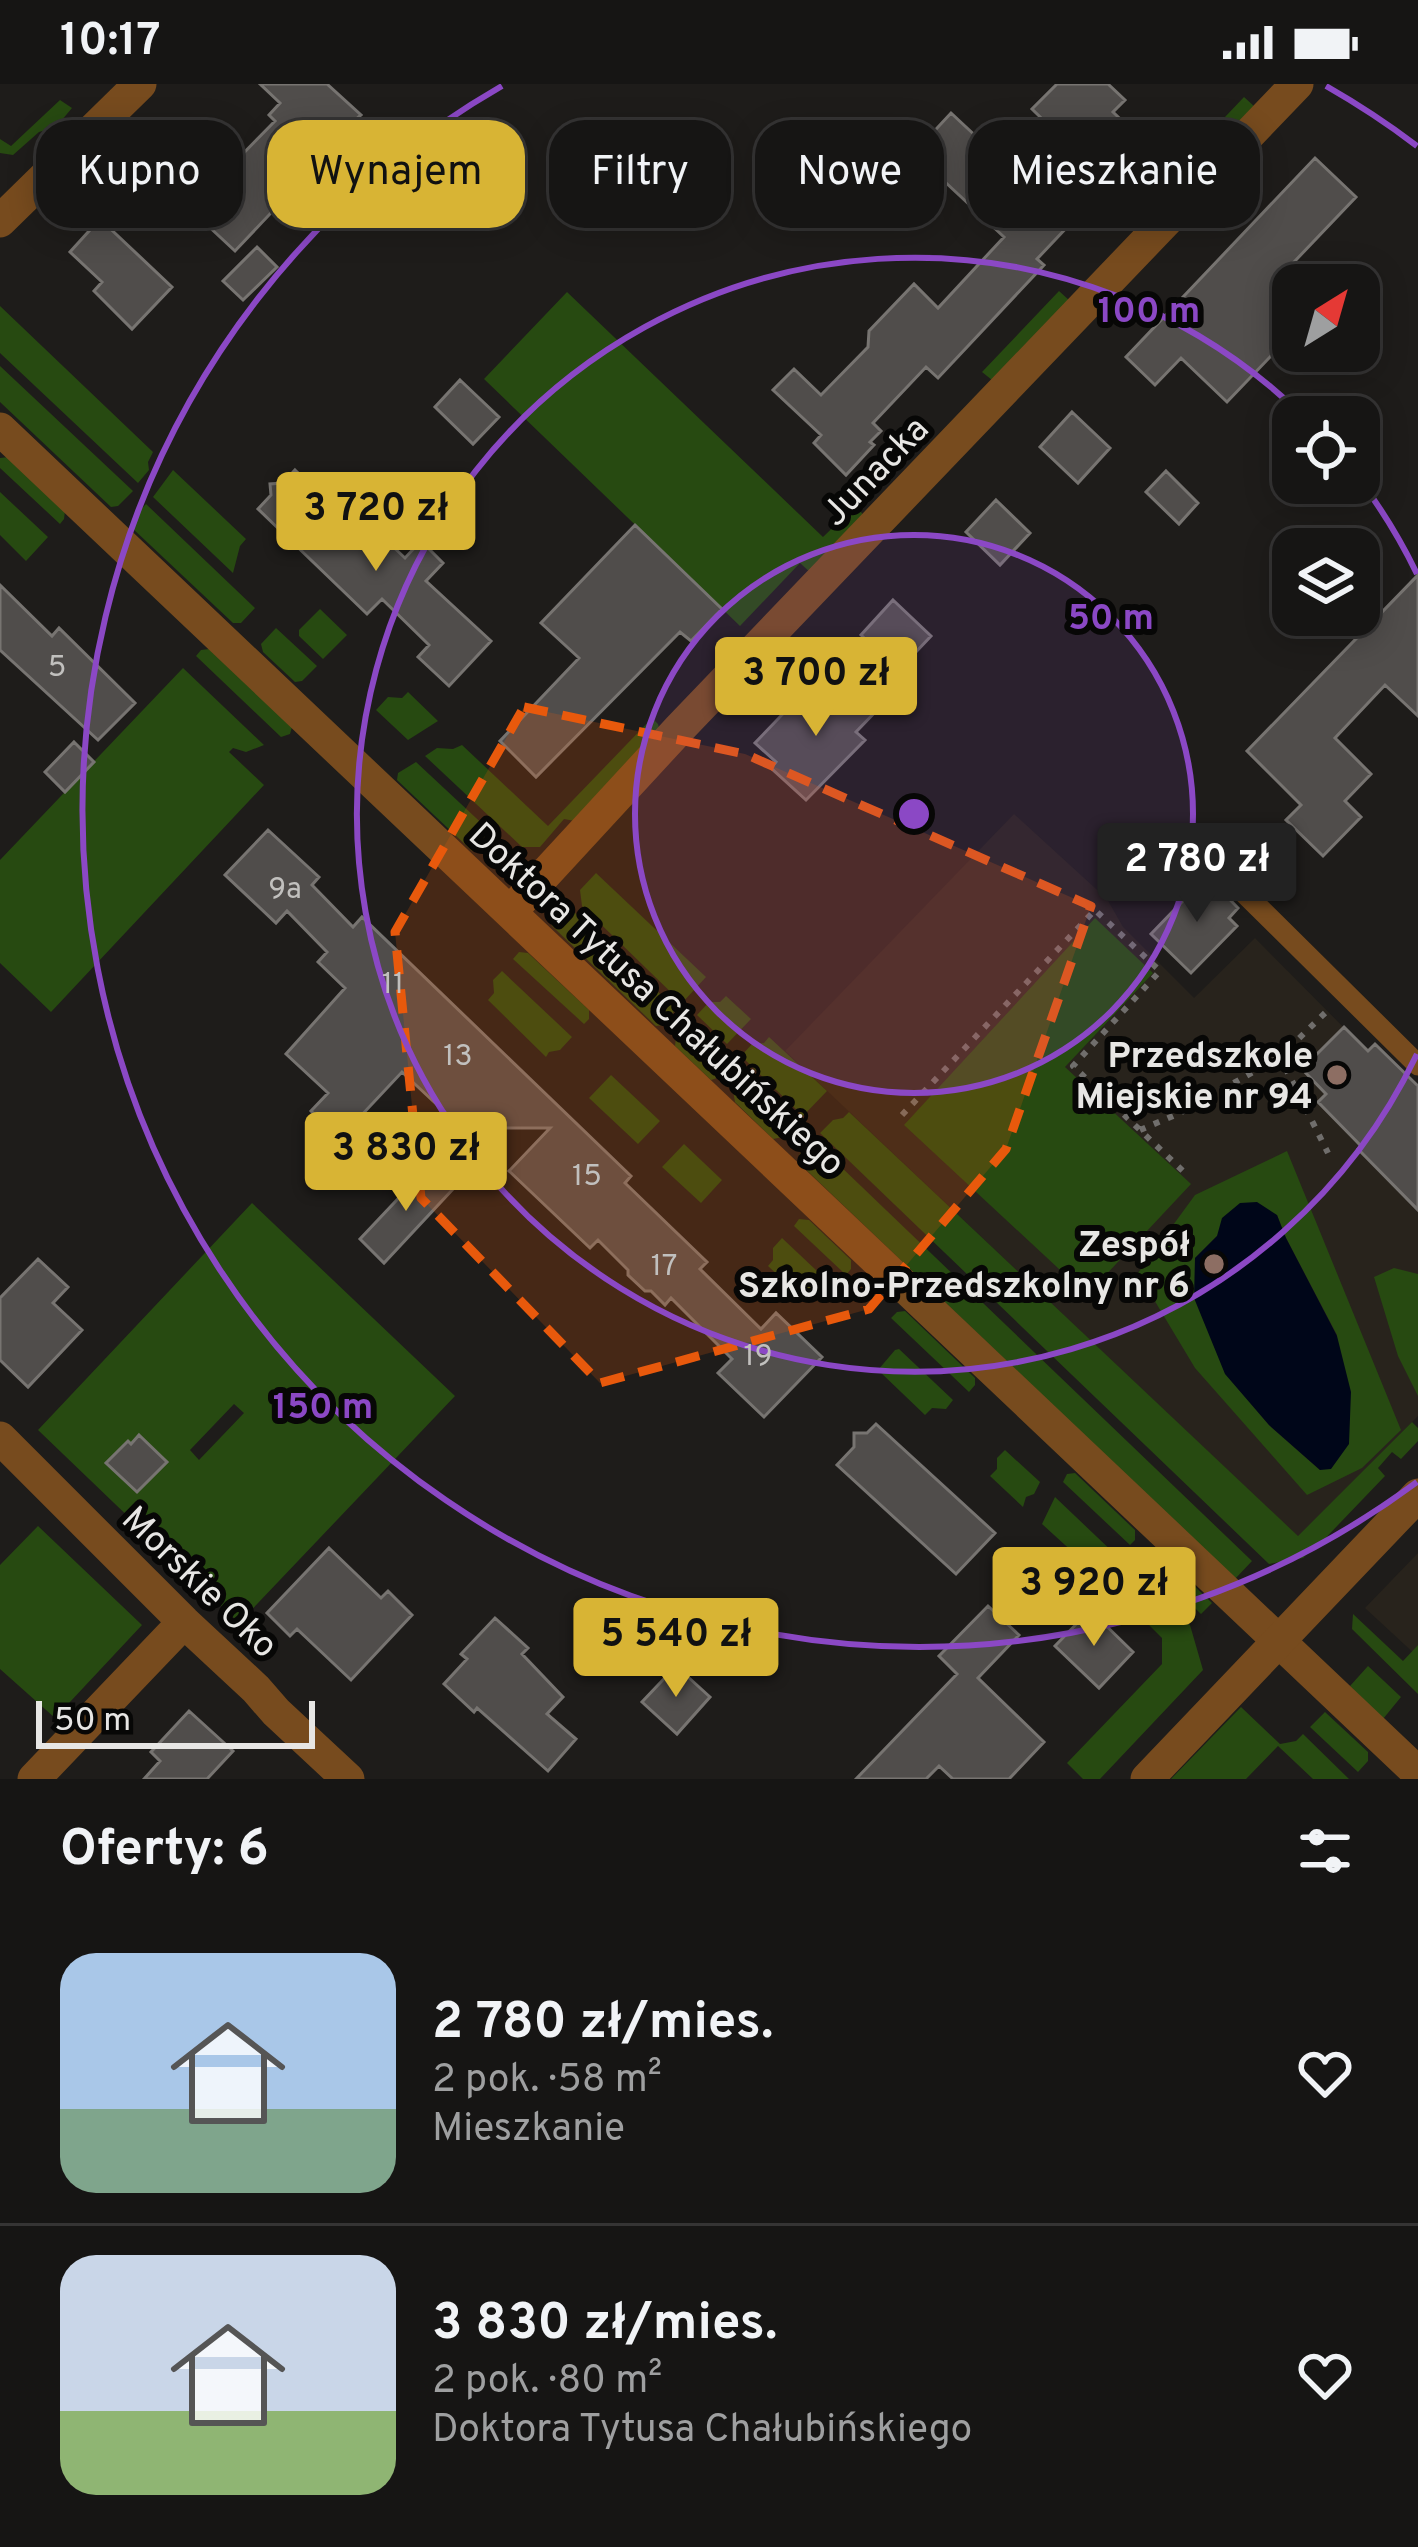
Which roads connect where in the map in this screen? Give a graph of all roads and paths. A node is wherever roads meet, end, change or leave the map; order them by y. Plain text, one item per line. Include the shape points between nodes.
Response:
1 (140, 84) edge
2 (1297, 84) edge
3 (2, 214) edge
4 (0, 429) edge
5 (1228, 877) dead end
6 (511, 911) junction
7 (1346, 993) junction
8 (1280, 1057) junction
9 (1418, 1065) edge
10 (902, 1115) dead end
11 (1140, 1130) junction
12 (1328, 1153) dead end
13 (1186, 1172) dead end
14 (0, 1438) edge
15 (1418, 1495) edge
16 (184, 1622) junction
17 (1280, 1640) junction
18 (1418, 1773) edge
19 (34, 1779) edge
20 (348, 1779) edge
21 (1147, 1779) edge

1 - 3 street
2 - 6 street, Junacka
4 - 6 street, Doktora Tytusa Chałubińskiego
5 - 7 lane
6 - 17 street, Doktora Tytusa Chałubińskiego
7 - 8 path
7 - 9 lane
8 - 11 path
8 - 12 path
10 - 11 path via 1095,910 1160,971 1073,1066
11 - 13 path
14 - 16 street, Morskie Oko
15 - 17 street
16 - 19 street
16 - 20 street, Morskie Oko
17 - 18 street, Doktora Tytusa Chałubińskiego
17 - 21 street

